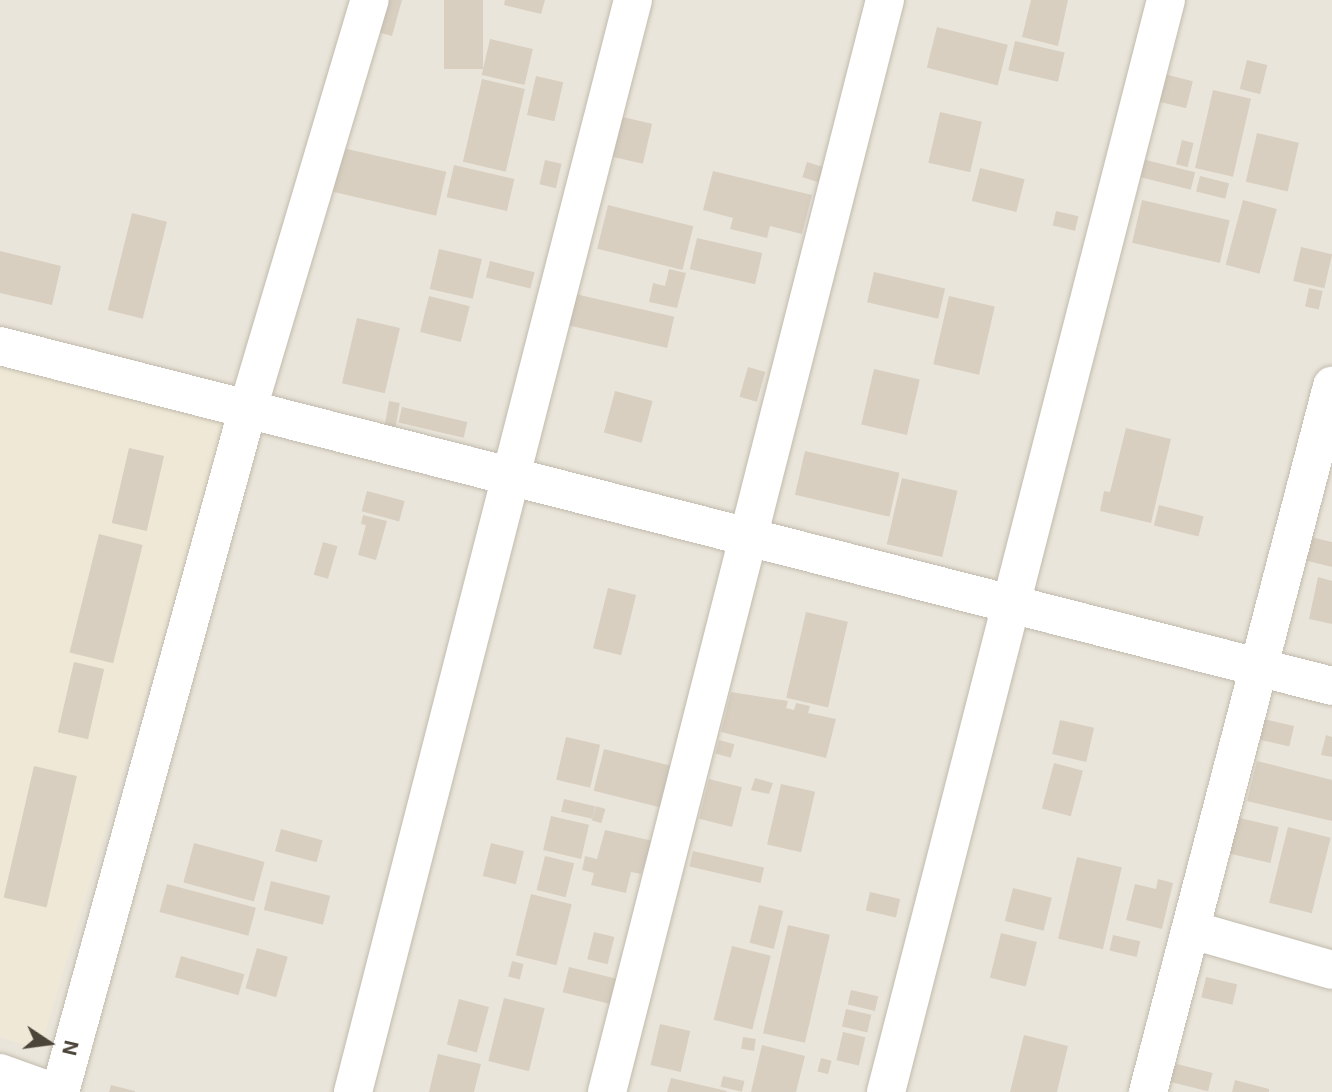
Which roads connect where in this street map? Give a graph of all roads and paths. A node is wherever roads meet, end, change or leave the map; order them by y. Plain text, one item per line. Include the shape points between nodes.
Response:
1 (370, 0) edge
2 (633, 0) edge
3 (885, 0) edge
4 (1166, 0) edge
5 (0, 346) edge
6 (1332, 386) edge
7 (248, 408) junction
8 (508, 475) junction
9 (749, 537) junction
10 (1011, 604) junction
11 (1257, 667) junction
12 (1332, 686) edge
13 (1192, 930) junction
14 (1332, 970) edge
15 (0, 1073) edge
16 (53, 1092) edge
17 (60, 1092) edge
18 (353, 1092) edge
19 (607, 1092) edge
20 (886, 1092) edge
21 (1147, 1092) edge

1 - 7 street
2 - 8 street
3 - 9 street
4 - 10 street
5 - 7 street
6 - 11 street
7 - 8 street
7 - 17 street
8 - 9 street
8 - 18 street
9 - 10 street
9 - 19 street
10 - 11 street
10 - 20 street
11 - 12 street
11 - 13 street
13 - 14 street
13 - 21 street
15 - 16 street

